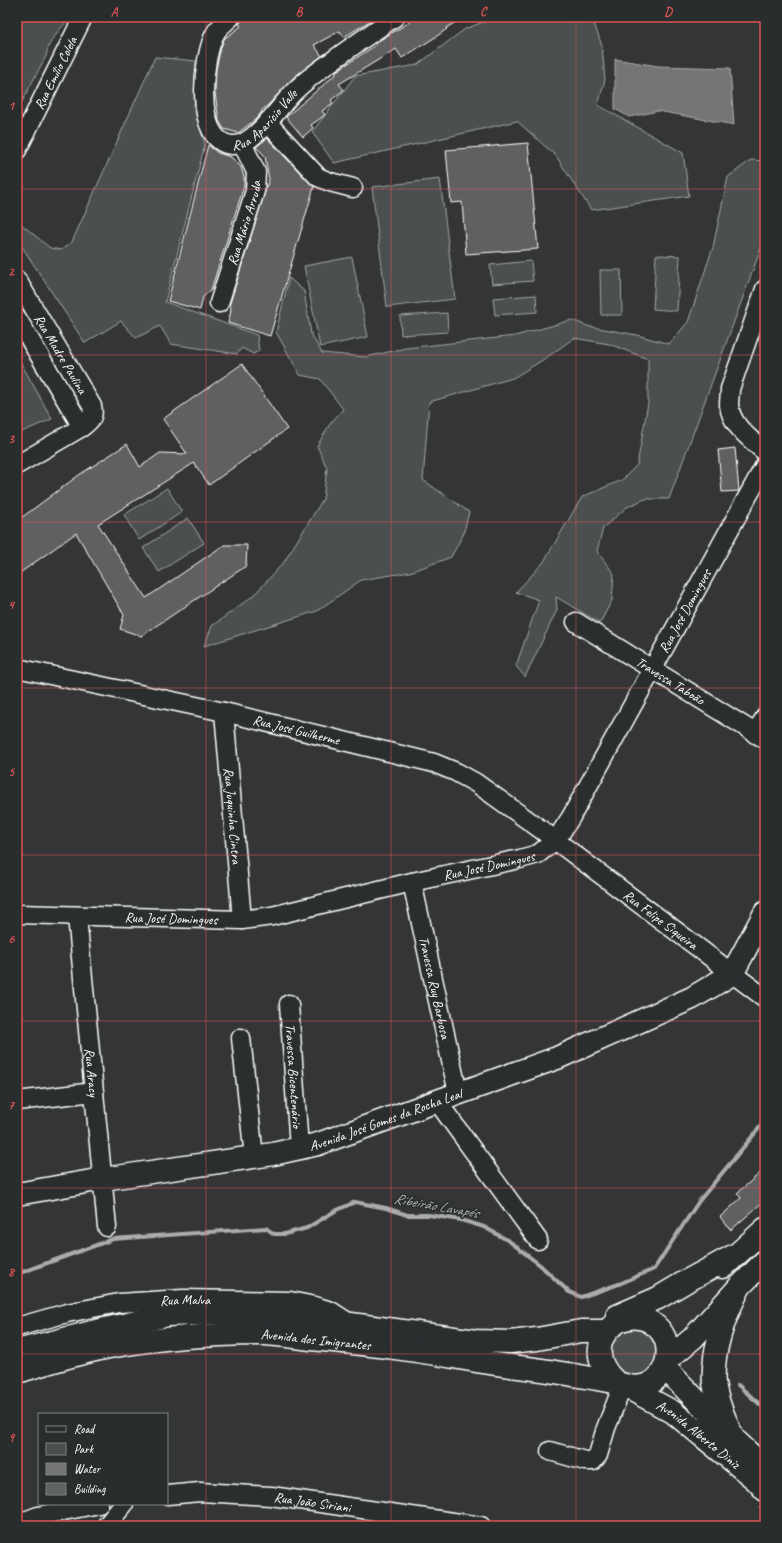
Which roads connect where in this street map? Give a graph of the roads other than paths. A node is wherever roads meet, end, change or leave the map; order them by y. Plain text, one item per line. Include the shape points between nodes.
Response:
1 (83, 17) edge
2 (231, 17) edge
3 (396, 17) edge
4 (267, 122) junction
5 (242, 143) junction
6 (17, 150) edge
7 (353, 188) dead end
8 (17, 280) edge
9 (765, 290) edge
10 (218, 303) dead end
11 (17, 318) edge
12 (82, 427) junction
13 (765, 452) edge
14 (17, 465) edge
15 (765, 465) edge
16 (576, 622) dead end
17 (17, 668) edge
18 (652, 669) junction
19 (224, 712) junction
20 (765, 717) edge
21 (760, 736) edge
22 (556, 840) junction
23 (412, 882) junction
24 (17, 914) edge
25 (77, 916) junction
26 (242, 920) junction
27 (762, 926) edge
28 (732, 974) junction
29 (765, 998) edge
30 (289, 1004) dead end
31 (241, 1038) dead end
32 (94, 1092) junction
33 (458, 1093) junction
34 (17, 1101) edge
35 (437, 1101) junction
36 (299, 1148) junction
37 (254, 1157) junction
38 (103, 1179) junction
39 (17, 1194) edge
40 (107, 1227) dead end
41 (765, 1229) edge
42 (538, 1240) dead end
43 (733, 1256) junction
44 (765, 1261) edge
45 (740, 1286) junction
46 (648, 1321) junction
47 (351, 1324) junction
48 (17, 1326) edge
49 (581, 1331) junction
50 (607, 1331) junction
51 (17, 1351) edge
52 (666, 1364) junction
53 (17, 1372) edge
54 (621, 1385) junction
55 (732, 1438) junction
56 (550, 1451) dead end
57 (765, 1468) edge
58 (765, 1490) edge
59 (168, 1496) edge
60 (94, 1505) edge
61 (123, 1505) edge
62 (38, 1516) junction
63 (17, 1524) edge
64 (59, 1526) edge
65 (106, 1526) edge
66 (481, 1526) edge

1 - 6 street, Rua Emílio Colela
2 - 5 street, Rua Aparício Valle via 216,31 208,53 204,98 215,137 229,145
3 - 4 street, Rua Aparício Valle via 299,86
4 - 5 street, Rua Aparício Valle via 250,139
4 - 7 street via 318,177
5 - 10 street, Rua Mário Arruda via 256,172 256,191
8 - 12 street, Rua Madre Paulina via 92,406 91,420
9 - 13 street via 730,389 729,405 732,417 740,430
11 - 12 street, Rua Madre Paulina
12 - 14 street, Rua Madre Paulina
15 - 18 street, Rua José Domingues
16 - 18 street, Travessa Taboão
17 - 19 street, Rua José Guilherme
18 - 21 street, Travessa Taboão
18 - 22 street, Rua José Domingues
19 - 22 street, Rua José Guilherme via 434,764 456,772 476,783
19 - 26 street, Rua Juquinha Cintra
20 - 21 street
22 - 23 street, Rua José Domingues via 538,854
22 - 28 street, Rua Felipe Siqueira
23 - 26 street, Rua José Domingues via 272,916
23 - 33 street, Travessa Ruy Barbosa
24 - 25 street, Rua José Domingues
25 - 26 street, Rua José Domingues
25 - 32 street, Rua Aracy
27 - 28 main road
28 - 29 street, Rua Felipe Siqueira
28 - 33 main road, Avenida José Gomes da Rocha Leal via 692,998 630,1027 557,1058
30 - 36 street, Travessa Bicentenário
31 - 37 street
32 - 34 street
32 - 38 street, Rua Aracy
33 - 35 main road, Avenida José Gomes da Rocha Leal
35 - 36 main road, Avenida José Gomes da Rocha Leal via 318,1144
35 - 42 street
36 - 37 main road, Avenida José Gomes da Rocha Leal
37 - 38 main road, Avenida José Gomes da Rocha Leal
38 - 39 main road, Avenida José Gomes da Rocha Leal
38 - 40 street, Rua Aracy
41 - 43 main road
43 - 46 main road via 696,1290
43 - 49 main road via 658,1298
44 - 45 main road, Avenida dos Imigrantes
45 - 52 main road, Avenida dos Imigrantes
45 - 55 main road via 721,1329 713,1381
46 - 50 main road via 626,1319 615,1323
46 - 52 main road via 657,1327 664,1337 668,1348
47 - 48 street, Rua Malva via 331,1312 290,1301 183,1299 119,1303
47 - 49 main road, Avenida dos Imigrantes via 482,1341 510,1342
47 - 51 main road, Avenida dos Imigrantes via 228,1313 168,1315
49 - 50 main road
50 - 54 main road via 601,1341 601,1364 607,1375
52 - 54 main road, Avenida dos Imigrantes via 658,1378 648,1384 637,1387
52 - 55 main road, Avenida Alberto Diniz
53 - 54 main road, Avenida dos Imigrantes via 109,1347 158,1340 266,1334 418,1351
54 - 56 street via 598,1455 593,1461
54 - 58 main road, Avenida Alberto Diniz via 673,1412
55 - 57 main road, Avenida Alberto Diniz
59 - 66 street, Rua João Siriani via 200,1492 271,1496
60 - 62 street
61 - 65 street
62 - 63 street
62 - 64 street via 48,1518

